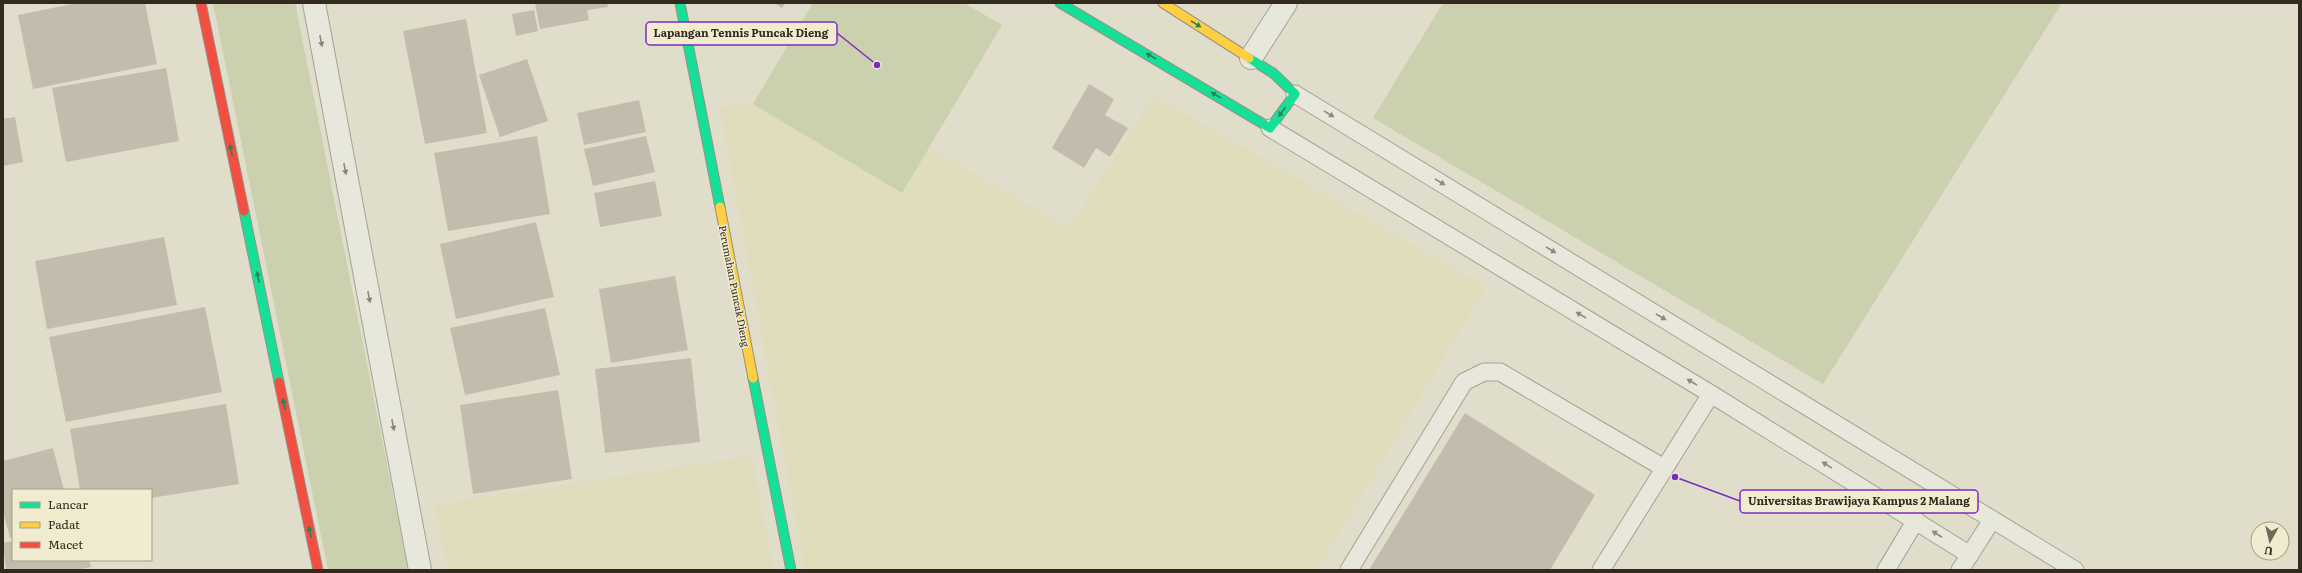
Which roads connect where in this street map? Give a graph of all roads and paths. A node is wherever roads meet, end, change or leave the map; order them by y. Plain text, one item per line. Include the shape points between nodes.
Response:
1 (201, 3) edge
2 (314, 3) edge
3 (680, 3) edge
4 (1060, 3) edge
5 (1163, 3) edge
6 (1286, 3) edge
7 (1251, 58) junction
8 (1295, 94) junction
9 (1270, 128) junction
10 (1711, 394) junction
11 (1664, 468) junction
12 (1916, 520) junction
13 (1992, 520) junction
14 (1970, 555) junction
15 (318, 570) edge
16 (420, 570) edge
17 (791, 570) edge
18 (1349, 570) edge
19 (1600, 570) edge
20 (1886, 570) edge
21 (1960, 570) edge
22 (2075, 570) edge

15 -> 1 street
2 -> 16 street
3 - 17 street, Perumahan Puncak Dieng
9 -> 4 street
5 -> 7 street
6 - 7 street
7 - 8 street via 1273,73
8 -> 9 street
8 -> 13 lane
10 -> 9 lane
10 - 11 lane
12 -> 10 lane
11 - 18 lane via 1500,372 1484,372 1464,382
11 - 19 lane
14 -> 12 lane
12 - 20 lane
13 - 14 lane
13 - 22 lane
14 - 21 lane

